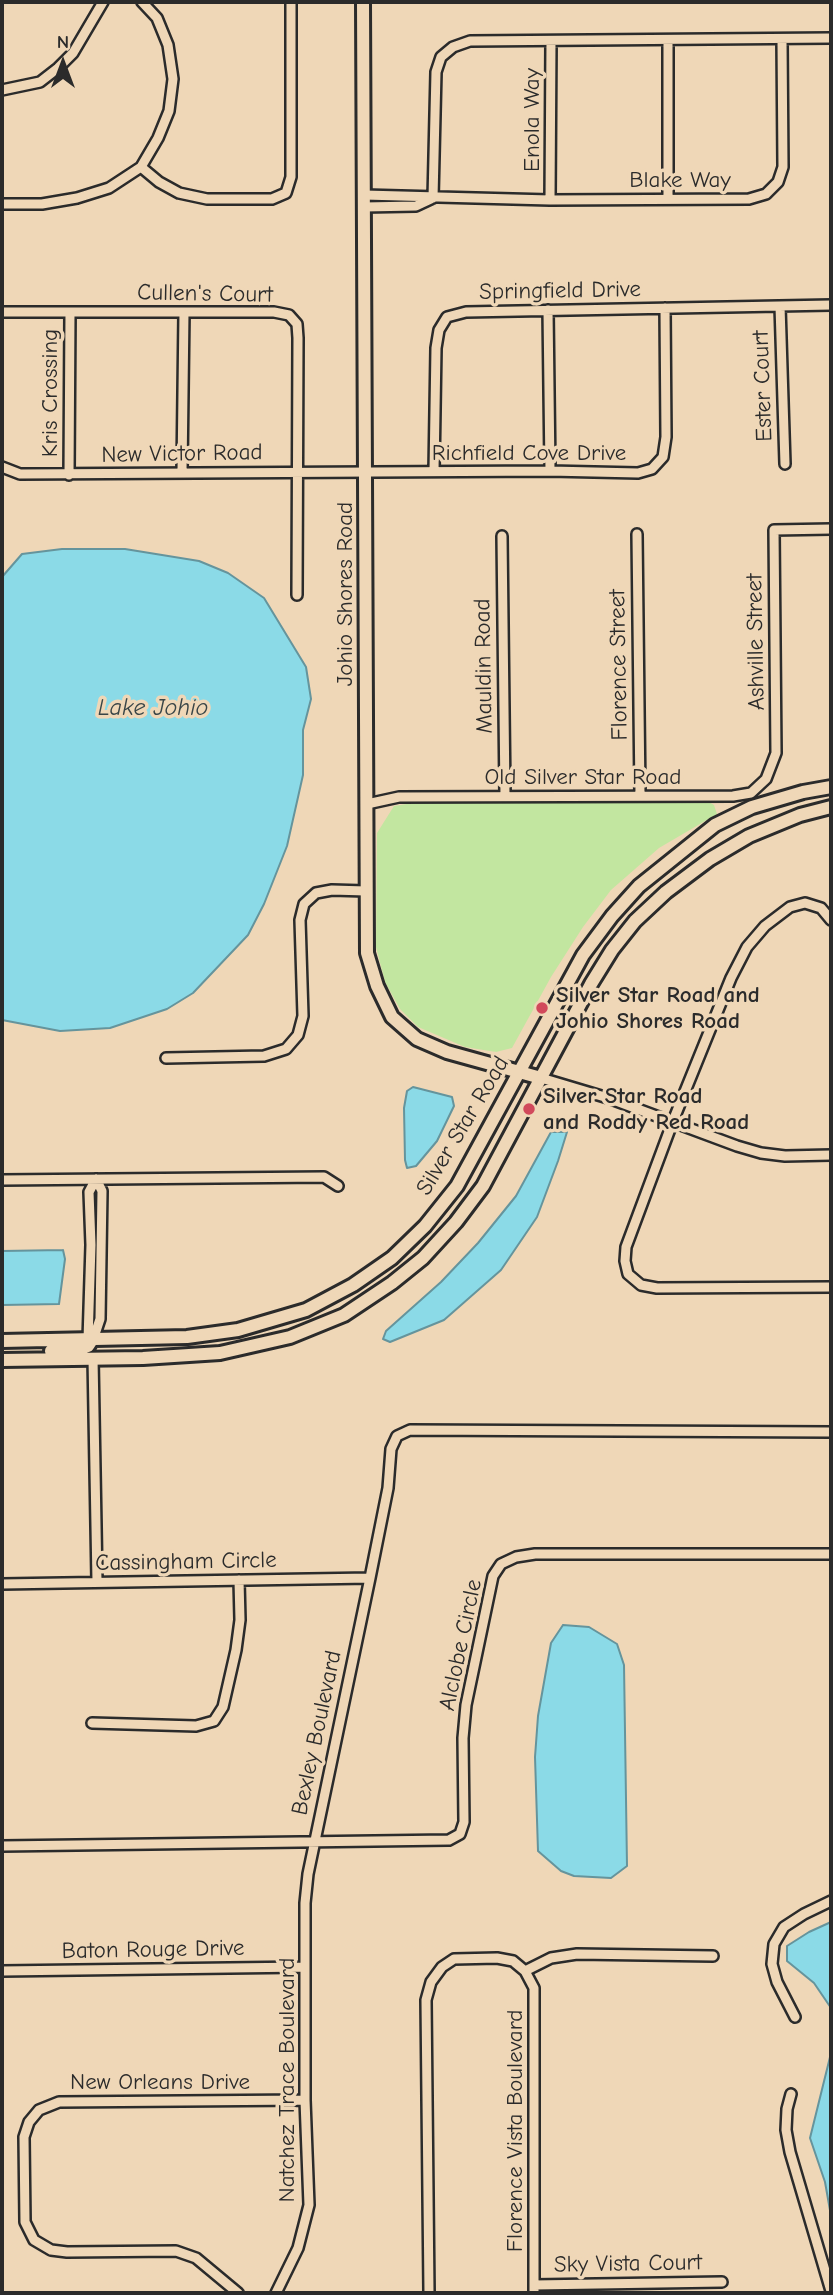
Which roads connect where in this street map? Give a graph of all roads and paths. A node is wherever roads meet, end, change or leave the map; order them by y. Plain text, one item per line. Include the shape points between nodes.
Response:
1 (103, 2) edge
2 (142, 2) edge
3 (291, 2) edge
4 (363, 2) edge
5 (831, 38) edge
6 (668, 40) junction
7 (782, 40) junction
8 (551, 41) junction
9 (2, 90) edge
10 (141, 167) junction
11 (433, 198) junction
12 (668, 199) junction
13 (550, 200) junction
14 (364, 201) junction
15 (2, 204) edge
16 (831, 305) edge
17 (780, 306) junction
18 (665, 308) junction
19 (548, 310) junction
20 (2, 312) edge
21 (70, 312) junction
22 (184, 312) junction
23 (785, 464) dead end
24 (2, 467) edge
25 (434, 471) junction
26 (550, 471) junction
27 (182, 472) junction
28 (296, 472) junction
29 (365, 472) junction
30 (69, 475) junction
31 (831, 529) edge
32 (637, 534) dead end
33 (502, 536) dead end
34 (297, 595) dead end
35 (776, 753) joint
36 (831, 787) edge
37 (640, 795) junction
38 (505, 796) junction
39 (368, 804) junction
40 (831, 807) edge
41 (366, 891) junction
42 (831, 920) edge
43 (166, 1058) dead end
44 (519, 1073) junction
45 (541, 1078) junction
46 (673, 1121) junction
47 (831, 1155) edge
48 (96, 1179) junction
49 (2, 1180) edge
50 (338, 1186) dead end
51 (90, 1259) junction
52 (101, 1259) junction
53 (831, 1287) edge
54 (238, 1330) junction
55 (90, 1340) junction
56 (2, 1341) edge
57 (2, 1351) edge
58 (93, 1358) junction
59 (2, 1360) edge
60 (831, 1432) edge
61 (831, 1553) edge
62 (370, 1578) junction
63 (239, 1580) junction
64 (97, 1582) junction
65 (2, 1584) edge
66 (92, 1723) dead end
67 (314, 1842) junction
68 (2, 1846) edge
69 (305, 1899) joint
70 (831, 1901) edge
71 (713, 1956) dead end
72 (305, 1967) junction
73 (2, 1971) edge
74 (525, 1971) junction
75 (794, 2017) dead end
76 (791, 2094) dead end
77 (305, 2099) junction
78 (722, 2282) dead end
79 (534, 2289) edge
80 (831, 2291) edge
81 (238, 2293) edge
82 (276, 2293) edge
83 (429, 2293) edge

1 - 9 street via 73,53 58,68 40,82
2 - 10 street via 157,18 169,45 173,79 169,111
3 - 10 street via 291,177 286,193 272,199 208,199 179,193
4 - 14 main road, Johio Shores Road
5 - 7 street
6 - 7 street
6 - 8 street
6 - 12 street
7 - 12 street, Blake Way via 783,167 778,182 766,194 749,199
8 - 11 street via 470,41 441,57 436,72
8 - 13 street, Enola Way
10 - 15 street via 109,188 77,198
11 - 13 street, Blake Way
11 - 14 street, Blake Way via 416,206
12 - 13 street, Blake Way
14 - 29 main road, Johio Shores Road
16 - 17 street, Springfield Drive
17 - 18 street, Springfield Drive
17 - 23 street, Ester Court
18 - 19 street, Springfield Drive
18 - 26 street, Richfield Cove Drive via 663,457 652,469 638,473
19 - 25 street, Springfield Drive via 466,312 447,317 436,348
19 - 26 street
20 - 21 street, Cullen's Court
21 - 22 street, Cullen's Court
21 - 30 street, Kris Crossing
22 - 27 street
22 - 28 street, Cullen's Court via 275,312 289,315 297,324
24 - 30 street, New Victor Road via 20,474
25 - 26 street, Richfield Cove Drive
25 - 29 street, Richfield Cove Drive
27 - 28 street, New Victor Road
27 - 30 street, New Victor Road
28 - 29 street, New Victor Road
28 - 34 street
29 - 39 main road, Johio Shores Road
31 - 35 street, Ashville Street via 774,530
32 - 37 street, Florence Street
33 - 38 street, Mauldin Road
35 - 37 street, Old Silver Star Road via 766,779 751,793
36 - 44 main road, Silver Star Road via 752,807 715,825 639,886 583,955
37 - 38 street, Old Silver Star Road
38 - 39 street, Old Silver Star Road via 399,797
39 - 41 main road, Johio Shores Road
40 - 45 main road, Silver Star Road via 749,836 666,892 611,950
41 - 43 street via 316,893 304,904 300,920 303,1016 298,1035 286,1049 264,1056
41 - 44 main road, Johio Shores Road via 368,953 392,1017 417,1039
42 - 46 street via 821,908 806,903 790,907 747,947
44 - 45 main road, Johio Shores Road
44 - 54 main road, Silver Star Road via 457,1186 392,1258 306,1310
45 - 46 street
45 - 58 main road, Silver Star Road via 483,1186 456,1222 423,1258 344,1315 290,1337 220,1353
46 - 47 street via 761,1153
46 - 53 street via 626,1247 628,1274 641,1285 657,1288
48 - 49 street
48 - 50 street via 324,1177
48 - 51 street via 89,1192
48 - 52 street via 102,1191
51 - 52 street
51 - 55 street
52 - 55 street via 100,1320
54 - 55 main road, Silver Star Road via 187,1337
54 - 58 main road via 221,1340 114,1346
55 - 56 main road, Silver Star Road
55 - 57 main road via 80,1349
58 - 59 main road, Silver Star Road
58 - 64 street
60 - 62 street via 410,1430 397,1436 391,1450
61 - 67 street, Alclobe Circle via 535,1554 501,1564 493,1576 466,1705 460,1833 449,1840
62 - 63 street, Cassingham Circle
62 - 67 street, Bexley Boulevard
63 - 64 street, Cassingham Circle
63 - 66 street via 236,1650 223,1707 214,1721 196,1726
64 - 65 street, Cassingham Circle
67 - 68 street
67 - 69 street, Bexley Boulevard
69 - 72 street, Natchez Trace Boulevard
70 - 75 street via 784,1927 774,1944 772,1964
71 - 74 street via 577,1954 551,1958
72 - 73 street, Baton Rouge Drive
72 - 77 street, Natchez Trace Boulevard
74 - 79 street, Florence Vista Boulevard via 535,2001
74 - 83 street via 513,1961 497,1958 454,1959 430,1982 426,2000
76 - 80 street via 786,2130 790,2152
77 - 81 street, New Orleans Drive via 59,2102 39,2110 29,2122 24,2137 25,2222 34,2240 51,2250 67,2252 176,2251 196,2258
77 - 82 street, Natchez Trace Boulevard via 309,2205 298,2248
78 - 79 street, Sky Vista Court

